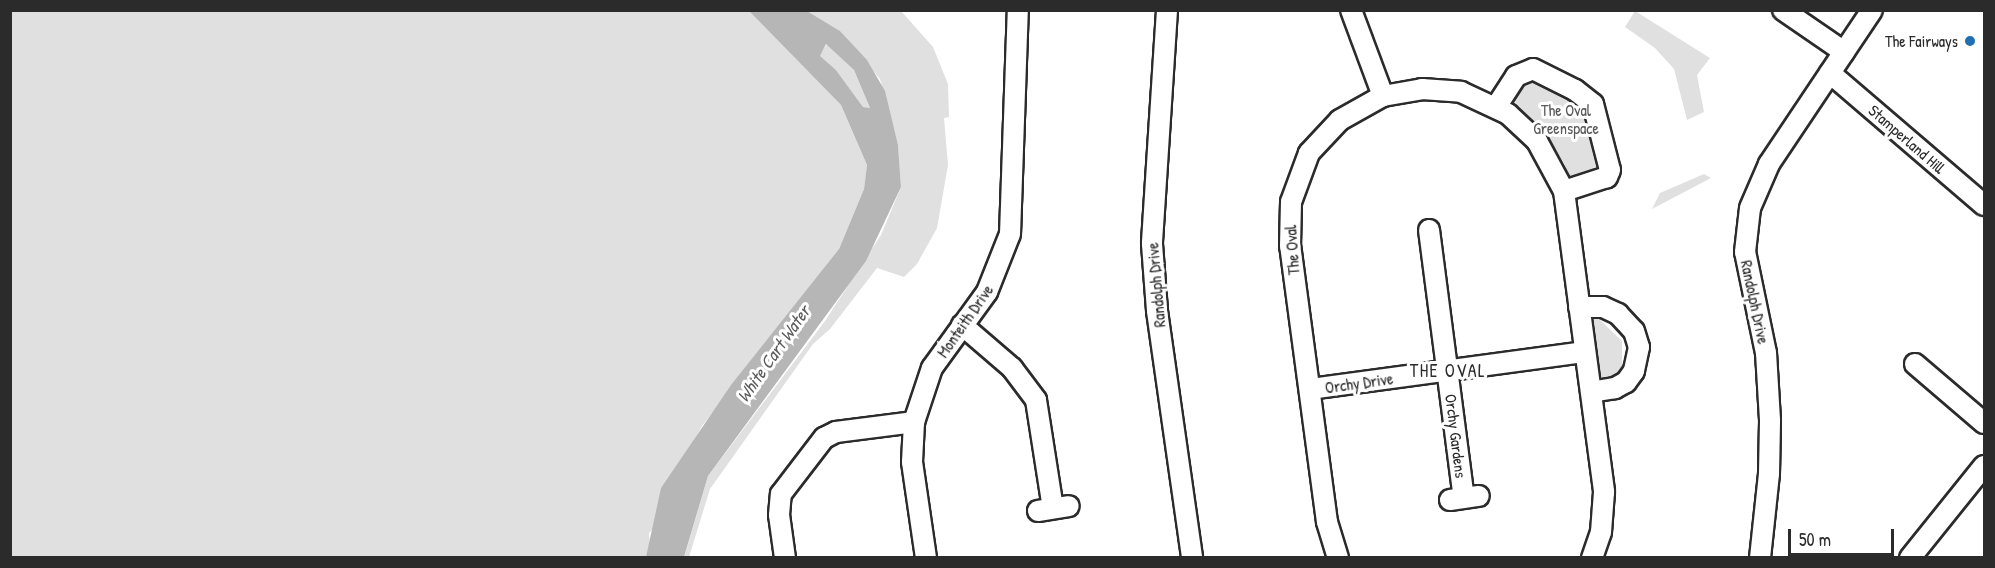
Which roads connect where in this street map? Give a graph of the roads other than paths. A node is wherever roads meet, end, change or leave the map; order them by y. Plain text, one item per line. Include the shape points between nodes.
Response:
1 (1018, 10) edge
2 (1167, 10) edge
3 (1351, 10) edge
4 (1783, 10) edge
5 (1872, 10) edge
6 (1844, 52) junction
7 (1830, 73) junction
8 (1383, 96) junction
9 (1496, 107) junction
10 (1564, 191) junction
11 (1984, 206) edge
12 (1428, 230) dead end
13 (1579, 307) junction
14 (962, 325) junction
15 (1585, 352) junction
16 (1914, 364) dead end
17 (1448, 371) junction
18 (1310, 390) junction
19 (1591, 392) junction
20 (914, 422) junction
21 (1984, 423) edge
22 (1984, 466) edge
23 (1464, 498) dead end
24 (1054, 508) dead end
25 (785, 558) edge
26 (926, 558) edge
27 (1192, 558) edge
28 (1338, 558) edge
29 (1592, 558) edge
30 (1760, 558) edge
31 (1910, 558) edge

1 - 14 street, Monteith Drive via 1010,234 987,292
2 - 27 street, Randolph Drive via 1152,244 1158,320
3 - 8 street
4 - 6 street
5 - 6 street, Randolph Drive
6 - 7 street, Randolph Drive
7 - 11 street, Stamperland Hill
7 - 30 street, Randolph Drive via 1761,177 1746,226 1746,269 1764,343 1770,420
8 - 9 street, The Oval via 1422,89 1452,91
8 - 18 street, The Oval via 1340,120 1324,135 1301,169 1291,202 1290,246
9 - 10 street, The Oval via 1537,141
9 - 10 street via 1516,76 1533,69 1575,90 1593,104 1610,170 1607,177
10 - 13 street, The Oval
12 - 17 street, Orchy Gardens
13 - 15 street, The Oval
13 - 19 street via 1603,308 1618,314 1634,331 1640,347 1637,365 1626,382
14 - 20 street, Monteith Drive via 932,368
14 - 24 street via 1012,368 1036,400
15 - 17 street, Orchy Drive
15 - 19 street, The Oval
16 - 21 street
17 - 18 street, Orchy Drive
17 - 23 street, Orchy Gardens
18 - 28 street, The Oval via 1326,522
19 - 29 street, The Oval via 1604,492 1601,532
20 - 25 street via 836,432 824,438 782,494 779,515
20 - 26 street, Monteith Drive via 912,462
22 - 31 street

